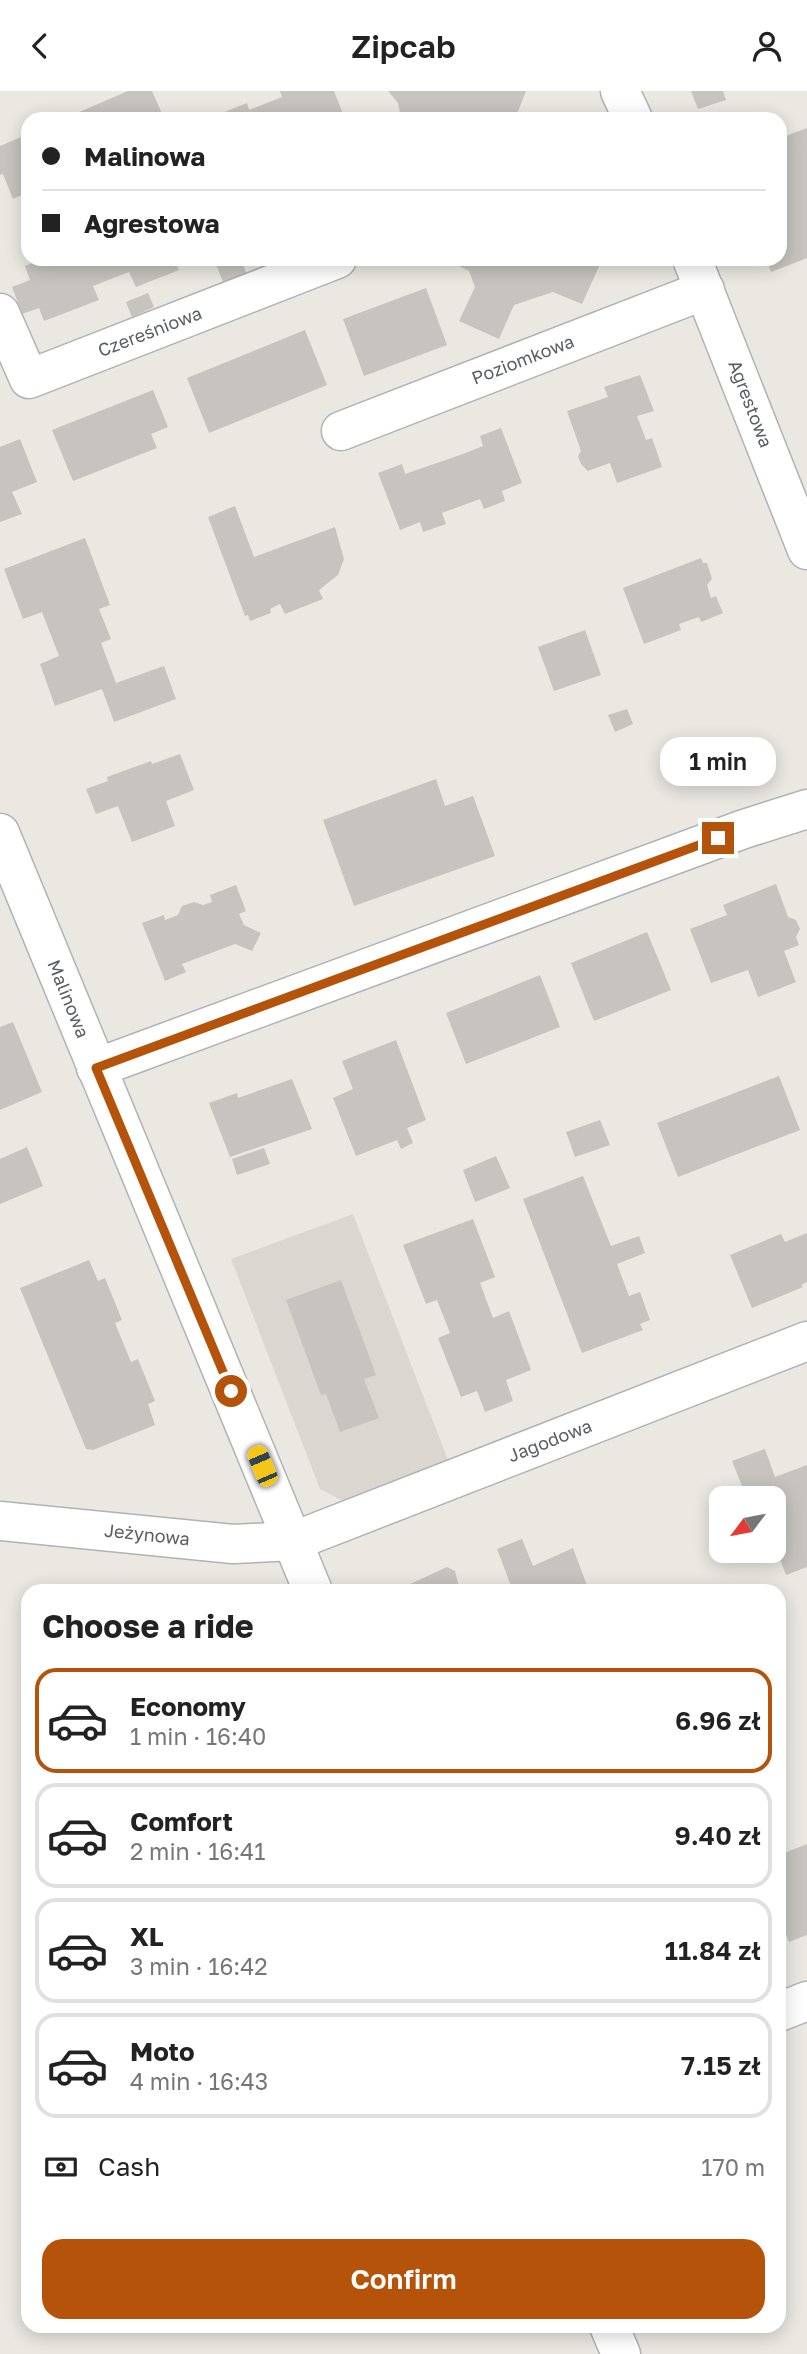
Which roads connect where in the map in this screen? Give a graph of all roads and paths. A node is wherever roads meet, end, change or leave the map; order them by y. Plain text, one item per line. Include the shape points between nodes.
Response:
1 (319, 266) edge
2 (699, 274) edge
3 (0, 313) edge
4 (341, 431) dead end
5 (807, 550) edge
6 (807, 809) edge
7 (0, 833) edge
8 (96, 1068) junction
9 (807, 1341) edge
10 (0, 1521) edge
11 (294, 1541) junction
12 (310, 1584) edge
13 (807, 2001) edge
14 (786, 2009) edge
15 (612, 2333) edge
16 (621, 2354) edge

1 - 3 street, Czereśniowa via 29,379
2 - 4 street, Poziomkowa
2 - 5 street, Agrestowa
6 - 8 street
7 - 8 street, Malinowa
8 - 11 street, Malinowa
9 - 11 street, Jagodowa
10 - 11 street, Jeżynowa via 233,1544
11 - 12 street, Malinowa
13 - 14 street
15 - 16 street

